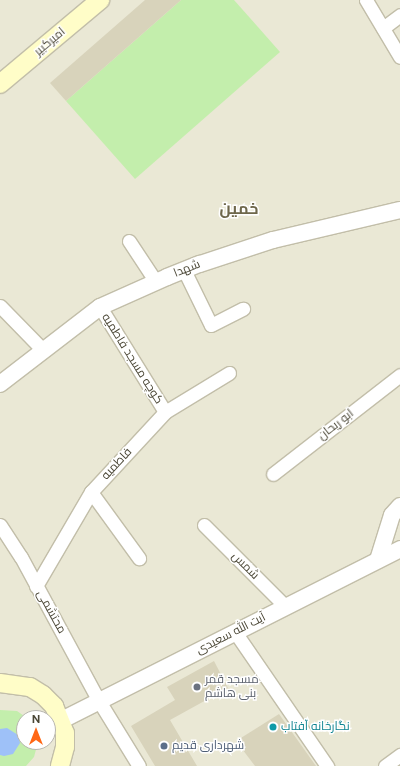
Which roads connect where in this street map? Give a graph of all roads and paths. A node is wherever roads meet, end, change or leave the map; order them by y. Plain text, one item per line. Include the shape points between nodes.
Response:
1 (100, 0) edge
2 (366, 0) edge
3 (400, 15) edge
4 (383, 28) junction
5 (400, 57) edge
6 (0, 84) edge
7 (400, 210) edge
8 (128, 241) dead end
9 (184, 270) junction
10 (156, 282) junction
11 (0, 306) edge
12 (100, 307) junction
13 (243, 309) dead end
14 (43, 350) junction
15 (229, 373) dead end
16 (400, 375) edge
17 (0, 384) edge
18 (165, 412) junction
19 (273, 474) dead end
20 (91, 492) junction
21 (400, 506) edge
22 (0, 525) edge
23 (204, 526) dead end
24 (400, 549) edge
25 (139, 558) dead end
26 (378, 560) junction
27 (36, 586) junction
28 (286, 607) junction
29 (235, 632) junction
30 (0, 683) edge
31 (99, 701) junction
32 (62, 720) junction
33 (400, 755) edge
34 (60, 766) edge
35 (140, 766) edge
36 (328, 766) edge
37 (385, 766) edge

1 - 6 main road, امیرکبیر
2 - 4 street
3 - 4 street
4 - 5 street
7 - 9 street, شهدا via 273,240
8 - 10 street
9 - 10 street, شهدا
9 - 13 street via 211,325
10 - 12 street, شهدا
11 - 14 street
12 - 14 street, شهدا
12 - 18 street, کوچه مسجد فاطمیه
14 - 17 street, شهدا
15 - 18 street, فاطمیه
16 - 19 street, ابو ریحان
18 - 20 street, فاطمیه
20 - 25 street
20 - 27 street, فاطمیه
21 - 26 street via 392,515
22 - 27 street, محتشمی
23 - 28 street, شمس
24 - 26 street, آیت الله سعیدی
26 - 28 street, آیت الله سعیدی
27 - 31 street, محتشمی
28 - 29 street, آیت الله سعیدی
29 - 31 street, آیت الله سعیدی
29 - 36 street
30 - 32 main road via 16,683 37,691 54,706
31 - 32 street, آیت الله سعیدی
31 - 35 street, محتشمی
32 - 34 main road via 66,747
33 - 37 street

